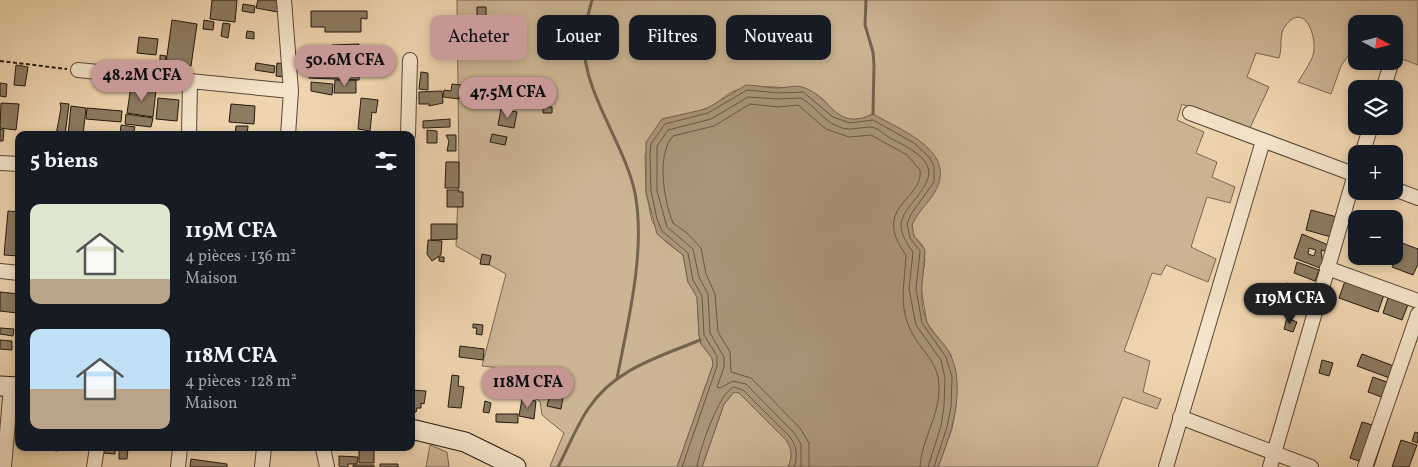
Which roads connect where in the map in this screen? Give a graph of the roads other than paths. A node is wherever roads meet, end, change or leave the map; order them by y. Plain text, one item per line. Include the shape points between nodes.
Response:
1 (284, 0) edge
2 (410, 60) dead end
3 (78, 70) road end
4 (190, 82) junction
5 (291, 91) junction
6 (1190, 113) dead end
7 (189, 131) edge
8 (288, 131) edge
9 (408, 131) edge
10 (1263, 141) junction
11 (0, 163) edge
12 (15, 164) edge
13 (1348, 171) edge
14 (1403, 192) edge
15 (1418, 198) edge
16 (1348, 200) edge
17 (1327, 268) junction
18 (0, 271) edge
19 (15, 273) edge
20 (1418, 301) edge
21 (1418, 314) edge
22 (10, 387) edge
23 (1180, 417) junction
24 (415, 430) edge
25 (97, 451) edge
26 (180, 451) edge
27 (264, 451) edge
28 (324, 451) edge
29 (1272, 460) edge
30 (4, 467) edge
31 (94, 467) edge
32 (178, 467) edge
33 (262, 467) edge
34 (327, 467) edge
35 (516, 467) edge
36 (1166, 467) edge
37 (1311, 467) edge
38 (1365, 467) edge

1 - 5 street
2 - 9 street
3 - 4 street
4 - 5 street
4 - 7 street
5 - 8 street
6 - 10 street
10 - 13 street
10 - 23 street
11 - 12 street
14 - 15 street
16 - 17 street
17 - 20 street
17 - 29 street
18 - 19 street
21 - 38 street
22 - 30 street
23 - 29 street
23 - 36 street
24 - 35 street via 465,442
25 - 31 street
26 - 32 street
27 - 33 street
28 - 34 street
29 - 37 street

